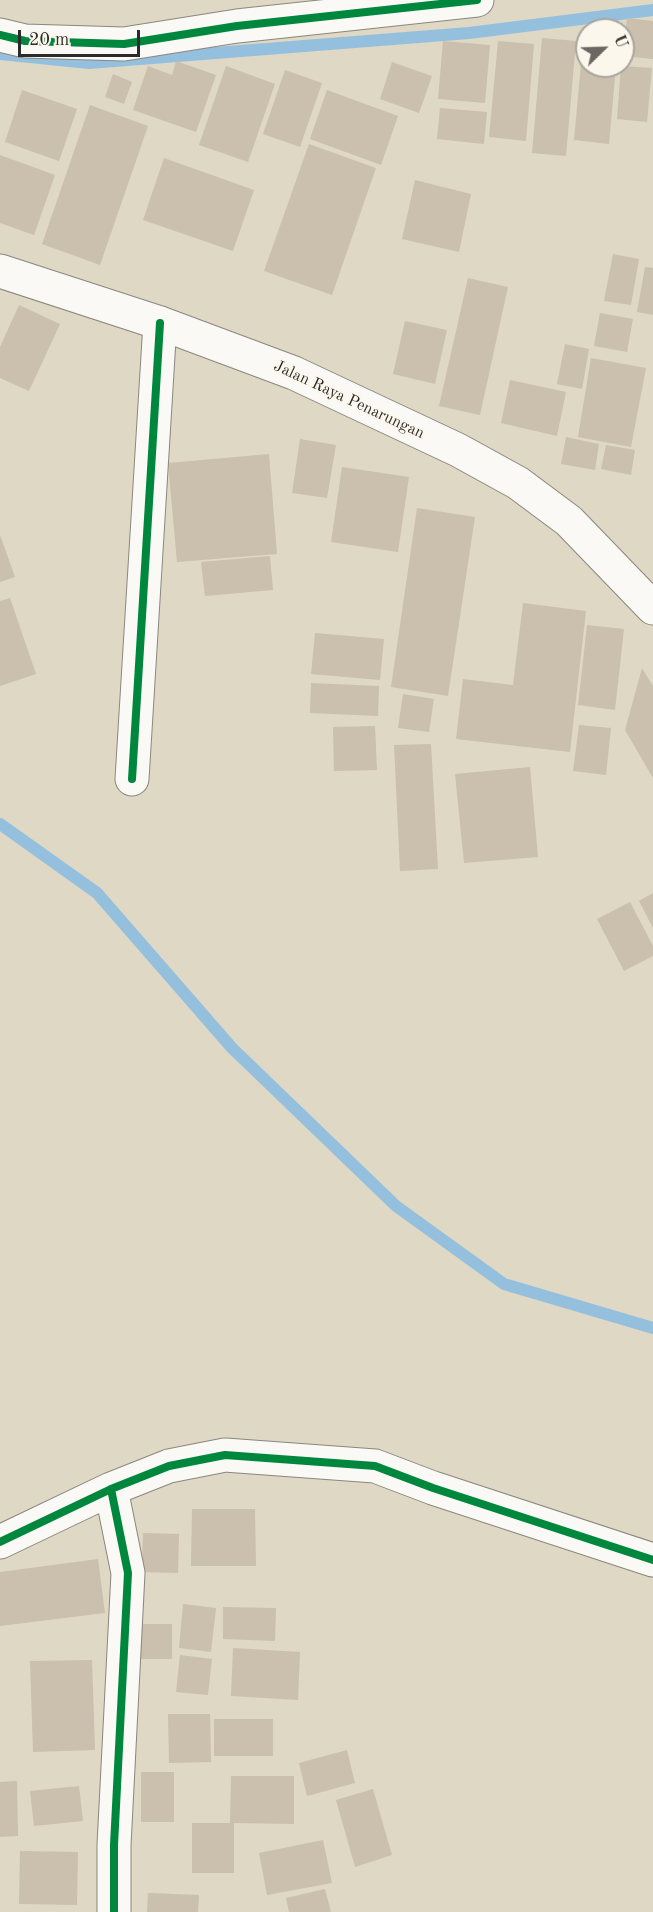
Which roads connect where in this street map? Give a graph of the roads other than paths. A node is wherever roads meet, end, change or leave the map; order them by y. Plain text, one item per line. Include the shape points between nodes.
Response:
1 (477, 0) edge
2 (0, 35) edge
3 (0, 272) edge
4 (160, 323) junction
5 (653, 608) edge
6 (132, 778) dead end
7 (111, 1489) junction
8 (0, 1542) edge
9 (653, 1560) edge
10 (114, 1912) edge

1 - 2 street via 237,26 124,44 25,41
3 - 4 street, Jalan Raya Penarungan
4 - 5 street, Jalan Raya Penarungan via 294,373 458,450 518,483 569,521
4 - 6 street
7 - 8 street
7 - 9 street via 169,1466 225,1455 375,1466
7 - 10 street via 128,1573

